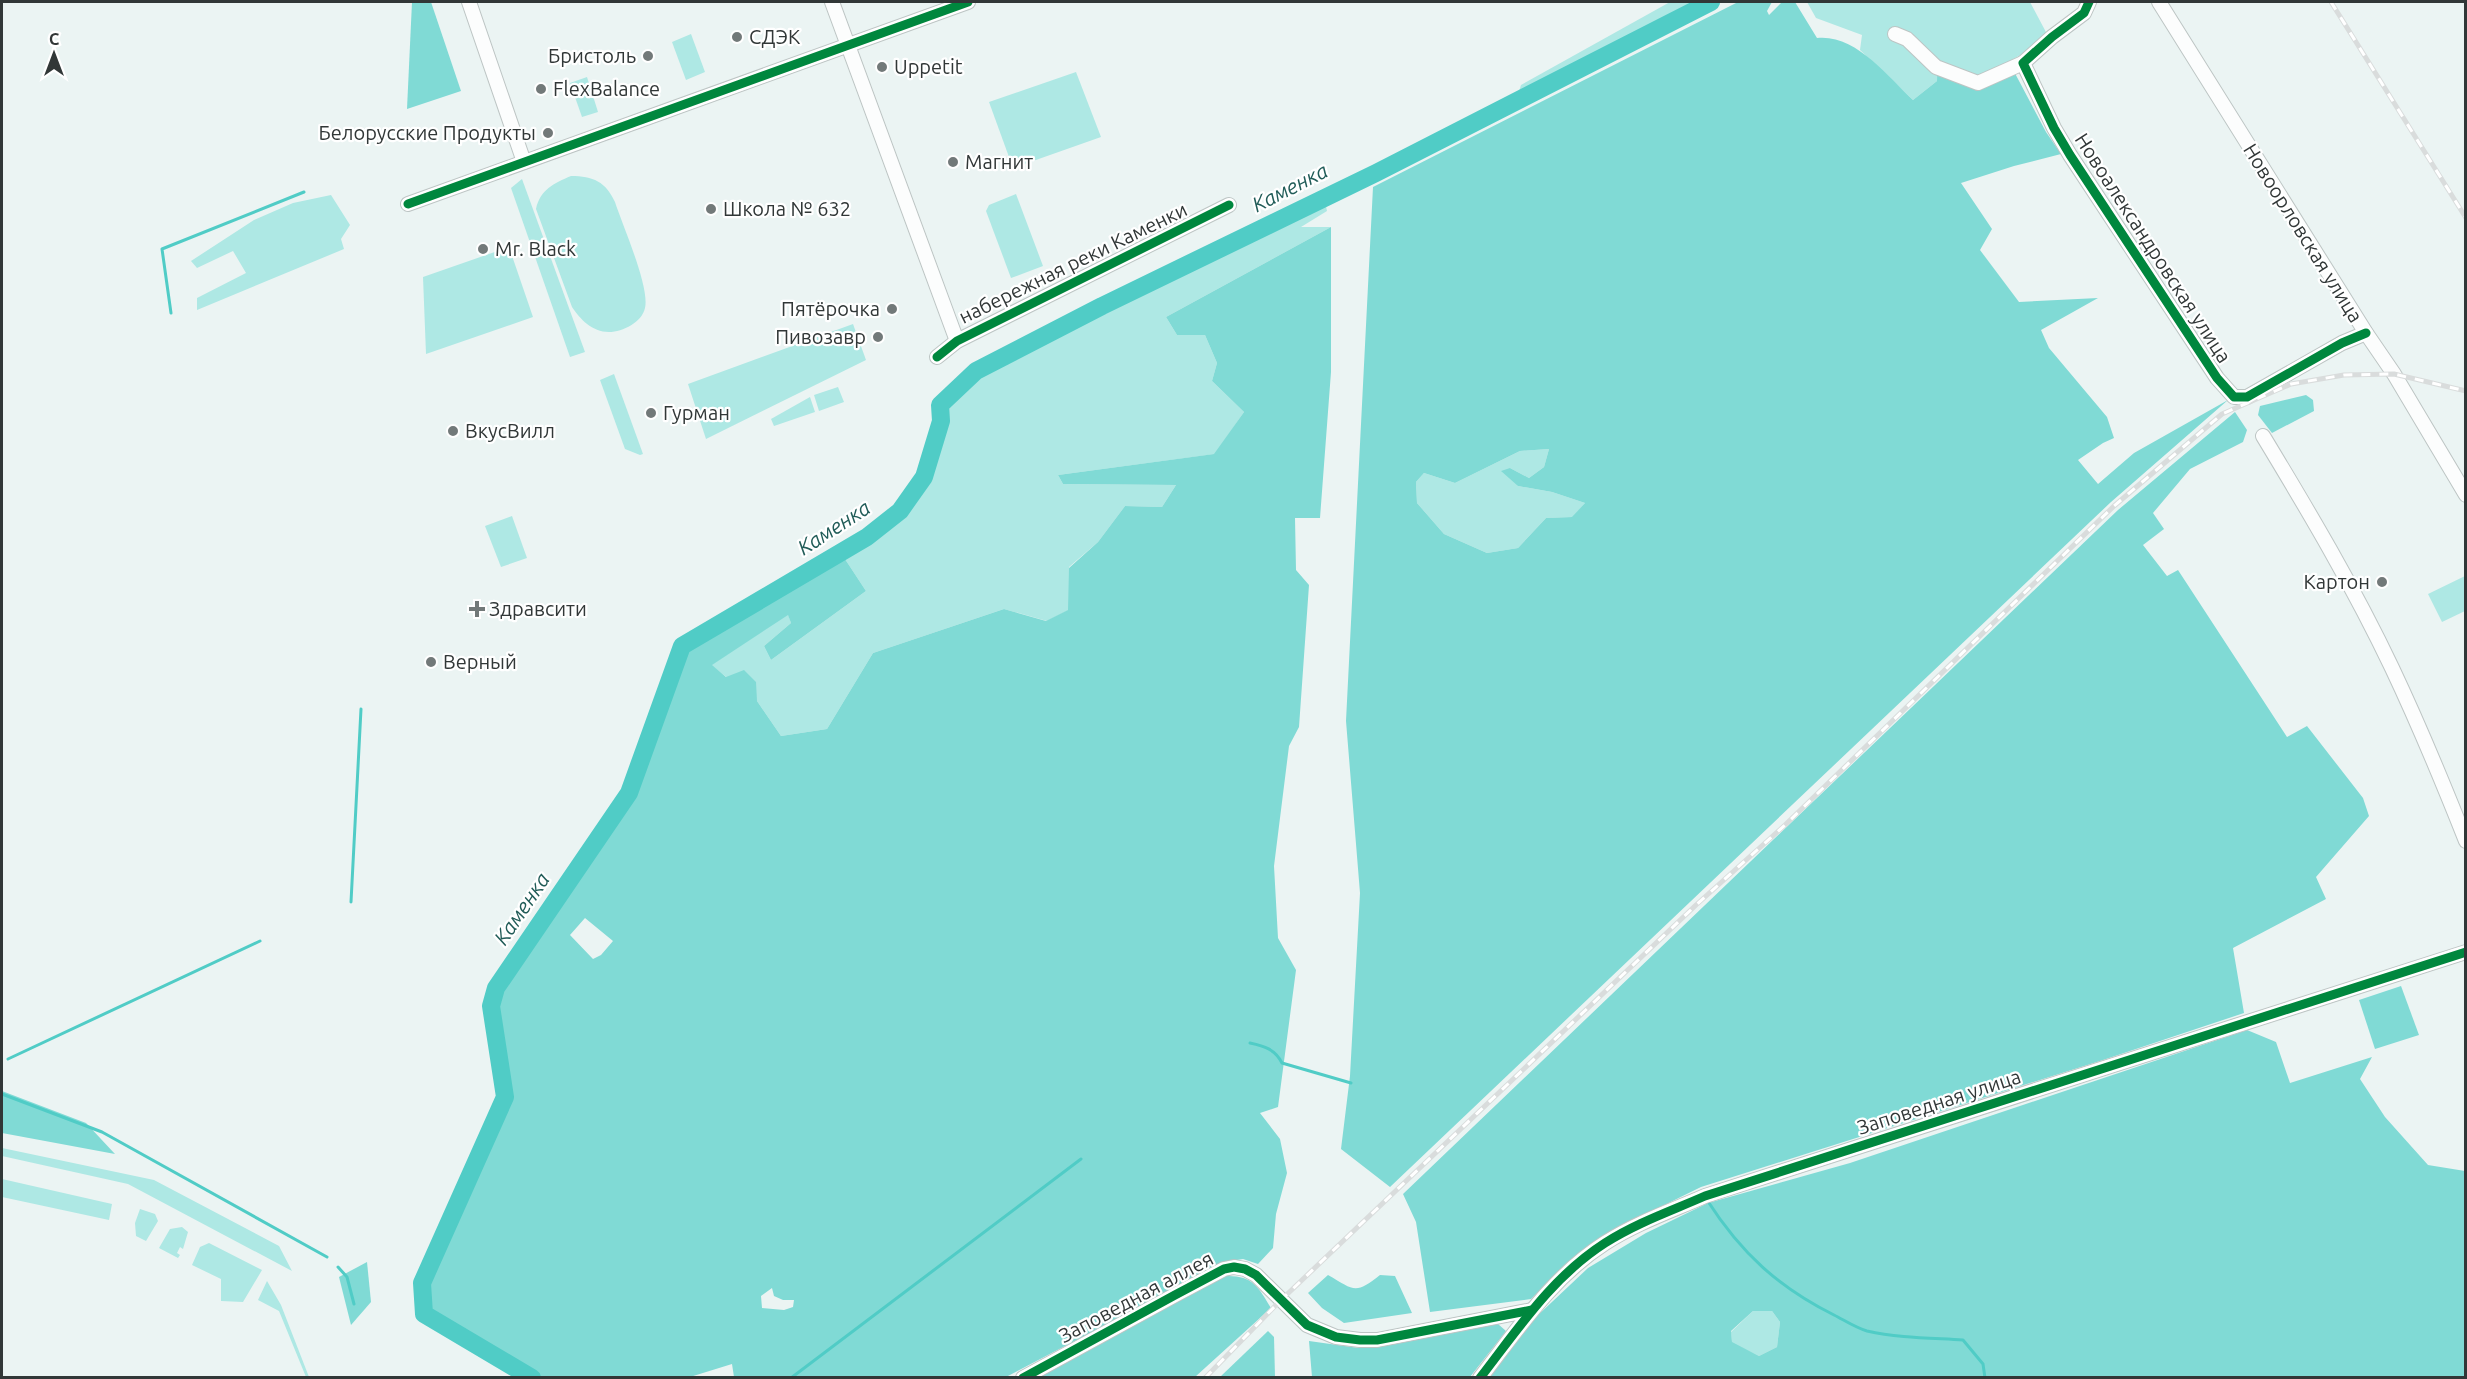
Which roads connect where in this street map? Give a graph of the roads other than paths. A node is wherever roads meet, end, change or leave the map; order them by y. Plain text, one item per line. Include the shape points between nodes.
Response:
1 (469, 2) edge
2 (832, 2) edge
3 (968, 2) edge
4 (2089, 2) edge
5 (2158, 2) edge
6 (1895, 34) dead end
7 (848, 45) junction
8 (2023, 63) junction
9 (524, 162) junction
10 (408, 204) dead end
11 (1229, 205) dead end
12 (2366, 333) junction
13 (957, 341) junction
14 (937, 357) dead end
15 (2263, 436) dead end
16 (2466, 495) edge
17 (2466, 841) edge
18 (2466, 952) edge
19 (1532, 1310) junction
20 (1023, 1377) edge
21 (1480, 1377) edge

1 - 9 street
2 - 7 street
3 - 7 street
4 - 8 street via 2084,13
5 - 12 street, Новоорловская улица
6 - 8 street via 1907,39 1936,67 1978,83
7 - 9 street
7 - 13 street
8 - 12 street, Новоалександровская улица via 2070,155 2217,378 2234,397 2247,397
9 - 10 street
11 - 13 street, набережная реки Каменки
12 - 16 street, Новоорловская улица
13 - 14 street, набережная реки Каменки
15 - 17 street via 2392,667
18 - 19 street, Заповедная улица via 1705,1196 1605,1243 1572,1269
19 - 20 street, Заповедная аллея via 1377,1340 1336,1337 1307,1324 1256,1275 1234,1267
19 - 21 street, Заповедная улица

